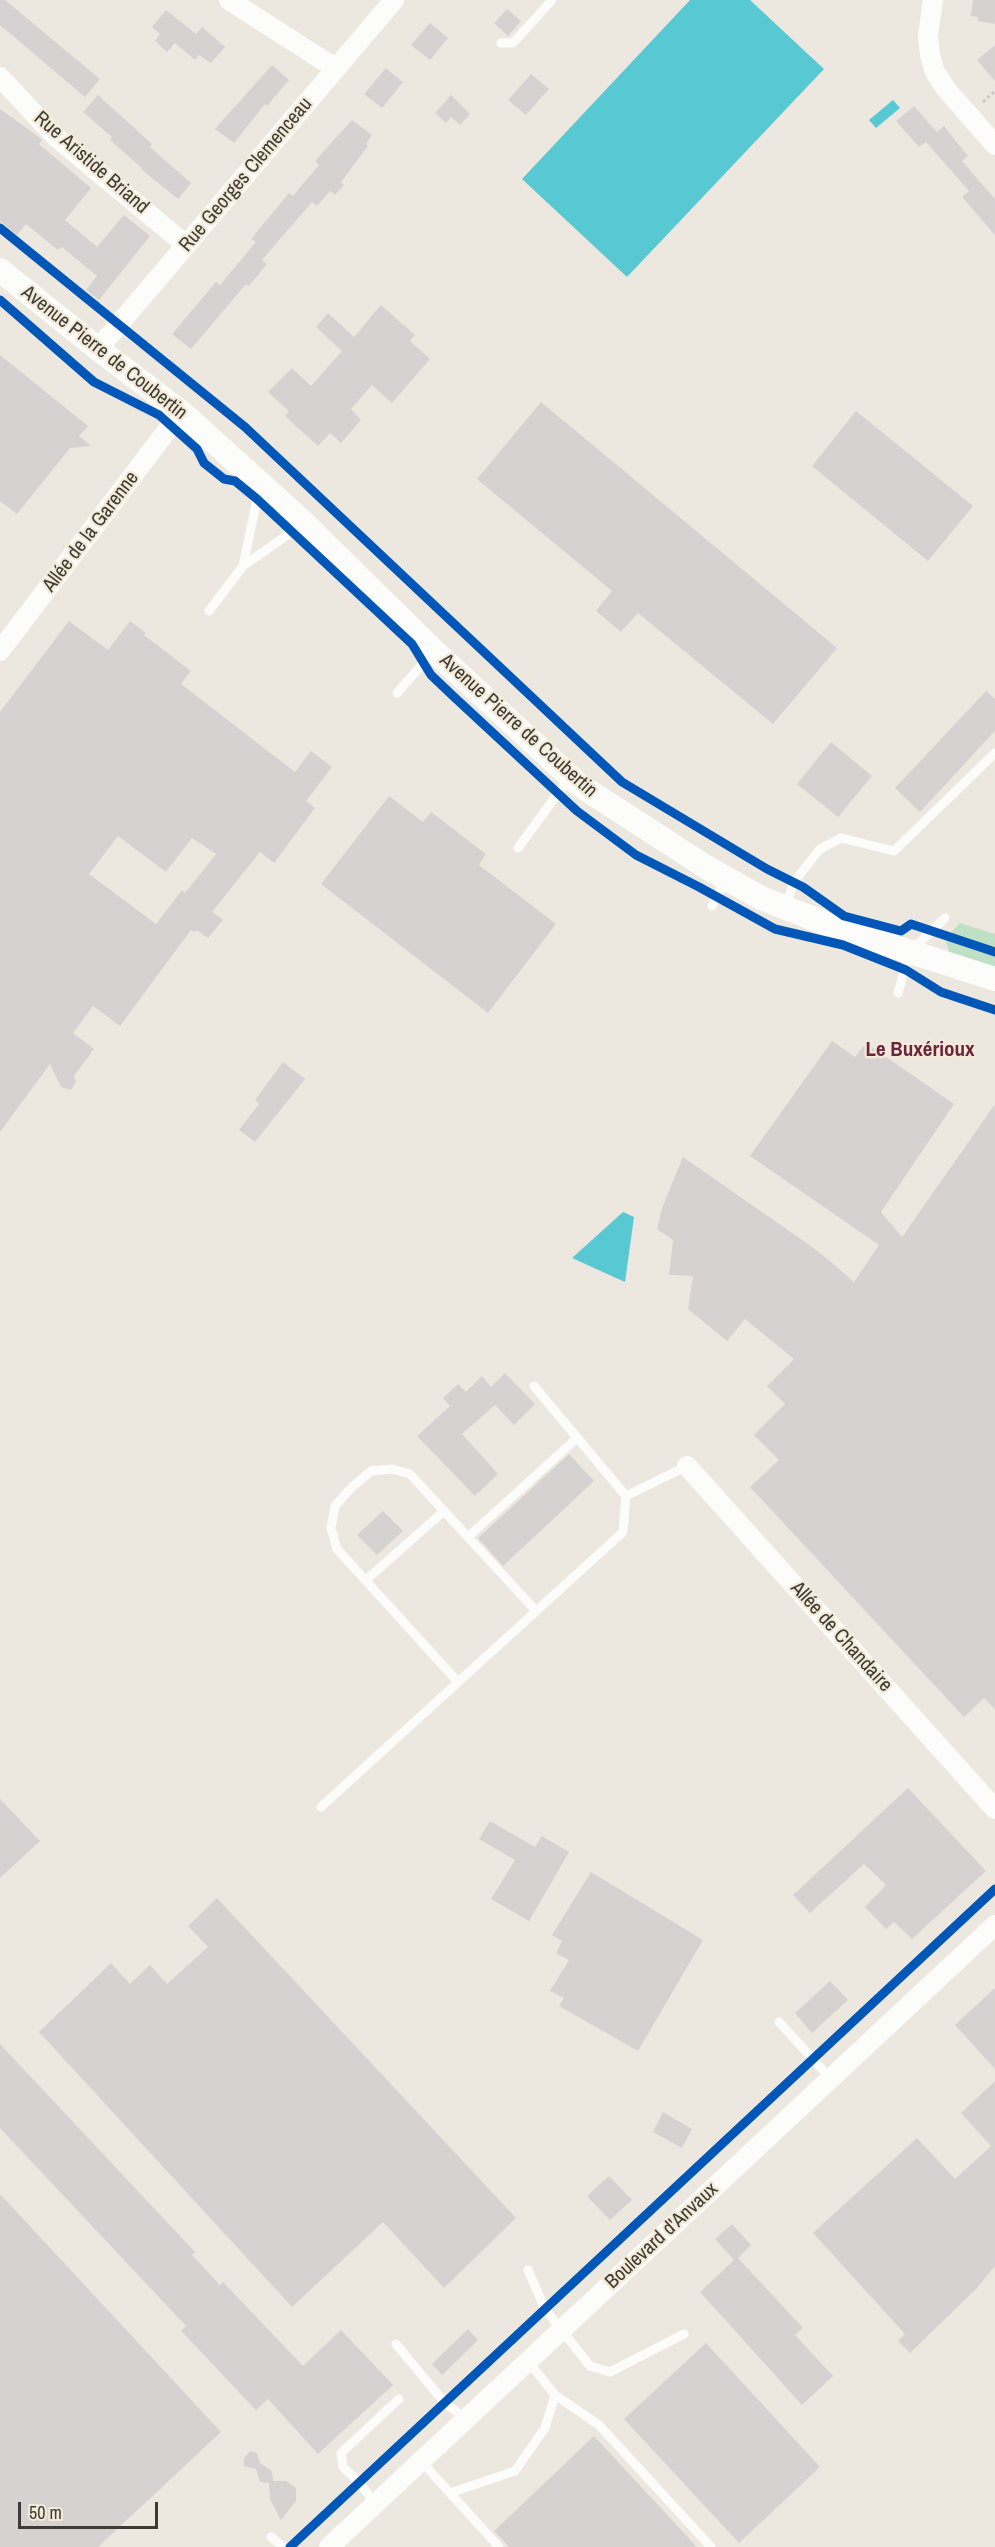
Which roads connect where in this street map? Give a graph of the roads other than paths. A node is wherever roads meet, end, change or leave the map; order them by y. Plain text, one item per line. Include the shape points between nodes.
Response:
1 (229, 0) edge
2 (394, 0) edge
3 (552, 0) edge
4 (933, 0) edge
5 (501, 43) dead end
6 (337, 67) junction
7 (0, 77) edge
8 (995, 145) edge
9 (186, 245) junction
10 (0, 270) edge
11 (98, 350) junction
12 (181, 412) junction
13 (257, 500) dead end
14 (304, 523) junction
15 (243, 566) junction
16 (209, 611) dead end
17 (0, 651) edge
18 (434, 651) junction
19 (397, 693) dead end
20 (995, 753) edge
21 (570, 777) junction
22 (518, 848) dead end
23 (726, 879) junction
24 (712, 906) dead end
25 (784, 909) junction
26 (945, 918) dead end
27 (910, 952) junction
28 (995, 979) edge
29 (898, 993) dead end
30 (534, 1386) dead end
31 (577, 1438) junction
32 (687, 1466) joint
33 (626, 1496) junction
34 (444, 1511) junction
35 (468, 1537) junction
36 (366, 1580) junction
37 (536, 1611) junction
38 (459, 1682) junction
39 (321, 1807) dead end
40 (995, 1809) edge
41 (995, 1925) edge
42 (779, 2022) dead end
43 (831, 2079) junction
44 (528, 2270) dead end
45 (561, 2331) junction
46 (684, 2334) dead end
47 (396, 2344) dead end
48 (528, 2361) junction
49 (555, 2395) junction
50 (399, 2398) dead end
51 (466, 2419) junction
52 (421, 2460) junction
53 (450, 2493) junction
54 (375, 2504) junction
55 (271, 2537) dead end
56 (335, 2545) edge
57 (283, 2547) edge
58 (499, 2547) edge
59 (711, 2547) edge

1 - 6 street
2 - 6 street, Rue Georges Clemenceau
3 - 5 lane via 513,42
4 - 8 street via 928,36 935,72
6 - 9 street, Rue Georges Clemenceau
7 - 9 street, Rue Aristide Briand via 56,137
9 - 11 street, Rue Georges Clemenceau
10 - 11 street, Avenue Pierre de Coubertin
11 - 12 street, Avenue Pierre de Coubertin
12 - 14 street, Avenue Pierre de Coubertin
12 - 17 street, Allée de la Garenne
13 - 15 lane
14 - 15 lane
14 - 18 street, Avenue Pierre de Coubertin
15 - 16 lane
18 - 19 lane
18 - 21 street, Avenue Pierre de Coubertin
20 - 25 lane via 894,851 841,838 820,849 794,882
21 - 22 lane
21 - 23 street, Avenue Pierre de Coubertin
23 - 24 lane
23 - 25 street, Avenue Pierre de Coubertin
25 - 27 street, Avenue Pierre de Coubertin
26 - 27 lane
27 - 28 street, Avenue Pierre de Coubertin
27 - 29 lane
30 - 31 lane
31 - 33 lane
31 - 35 lane
32 - 33 lane
32 - 40 street, Allée de Chandaire
33 - 37 lane via 623,1532
34 - 35 lane
34 - 36 lane
34 - 36 lane via 410,1474 392,1469 371,1471 351,1488 335,1506 331,1528 337,1549
35 - 37 lane
36 - 38 lane
37 - 38 lane
38 - 39 lane
41 - 43 street, Boulevard d'Anvaux
42 - 43 lane
43 - 45 street, Boulevard d'Anvaux
44 - 45 lane via 545,2309
45 - 46 lane via 590,2366 610,2372
45 - 48 street, Boulevard d'Anvaux
47 - 51 lane via 445,2403
48 - 49 lane
48 - 51 street, Boulevard d'Anvaux
49 - 53 lane via 545,2428 514,2471
49 - 59 lane via 599,2425
50 - 54 lane via 341,2453 343,2467
51 - 52 street, Boulevard d'Anvaux
52 - 53 lane
52 - 54 street, Boulevard d'Anvaux
53 - 58 lane
54 - 56 street, Boulevard d'Anvaux
55 - 57 lane

